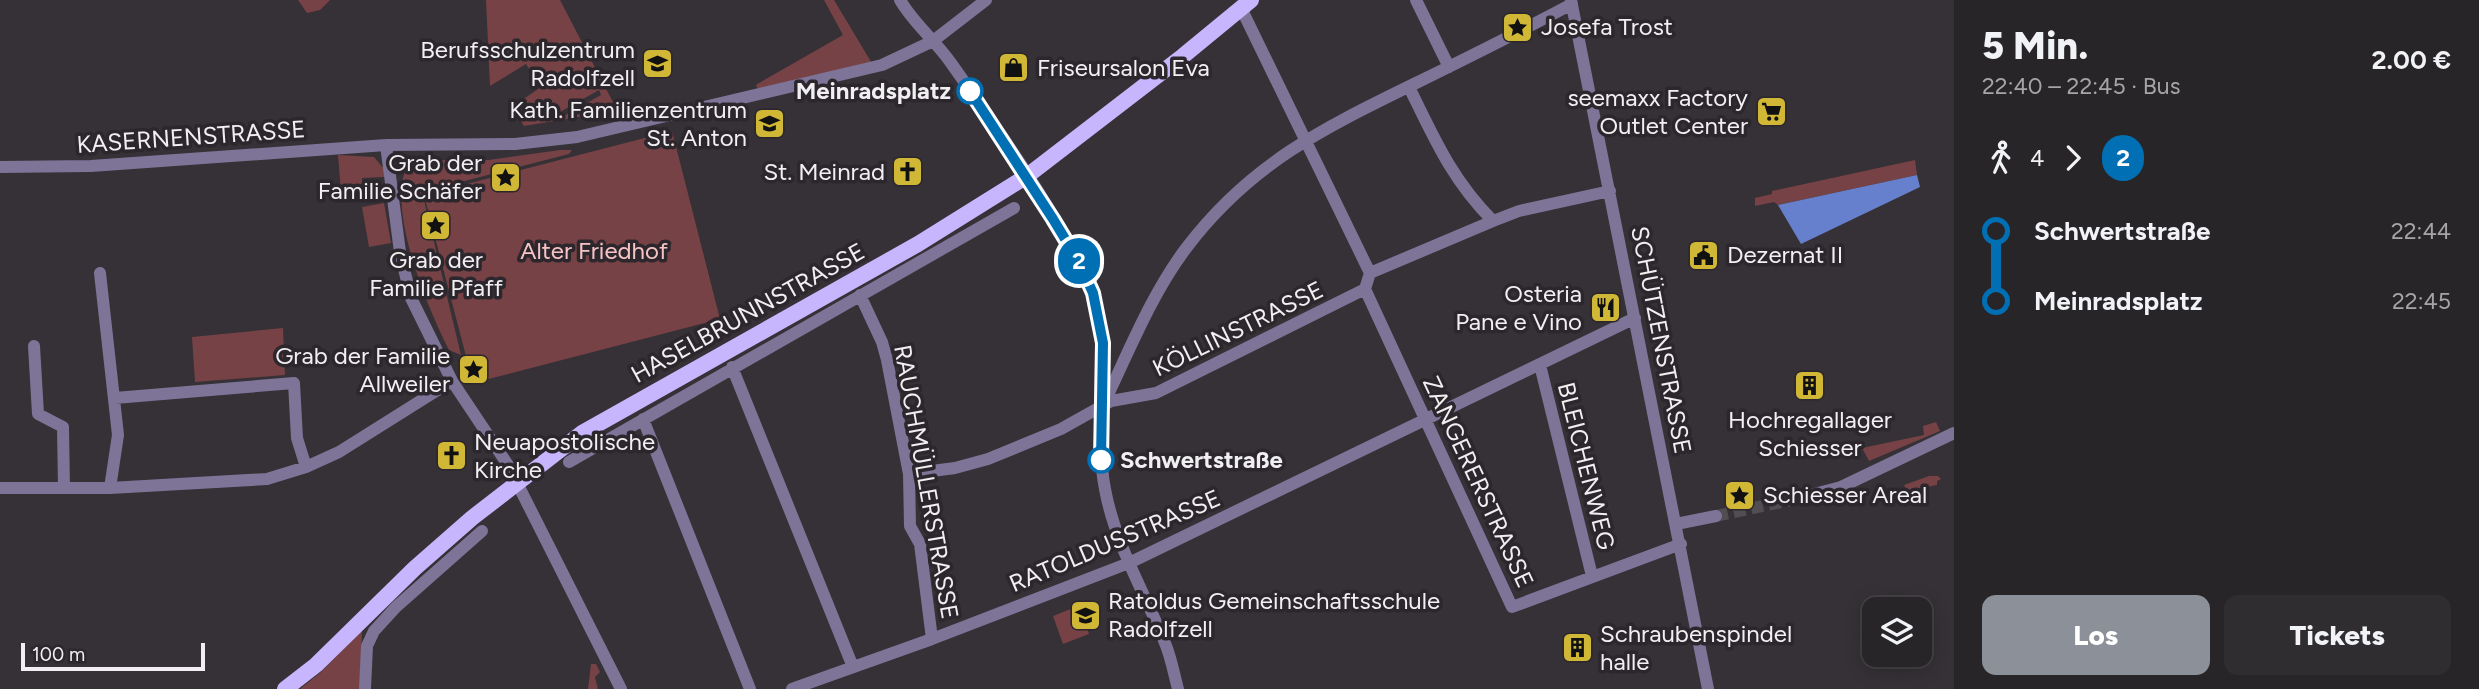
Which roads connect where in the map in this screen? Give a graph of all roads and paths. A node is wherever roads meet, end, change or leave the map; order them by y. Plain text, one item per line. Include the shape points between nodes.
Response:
1 (900, 0) edge
2 (986, 0) edge
3 (1416, 0) edge
4 (1572, 2) edge
5 (1246, 4) edge
6 (933, 41) junction
7 (1449, 67) junction
8 (1409, 87) junction
9 (1306, 139) junction
10 (386, 145) junction
11 (0, 167) edge
12 (1027, 176) junction
13 (1610, 191) junction
14 (1014, 208) dead end
15 (1493, 221) junction
16 (100, 273) dead end
17 (1370, 273) junction
18 (1364, 289) junction
19 (860, 295) junction
20 (1635, 318) junction
21 (34, 346) dead end
22 (1539, 365) junction
23 (732, 367) junction
24 (452, 381) junction
25 (115, 398) junction
26 (1103, 405) junction
27 (643, 419) junction
28 (1427, 420) junction
29 (1953, 437) edge
30 (569, 462) dead end
31 (306, 467) junction
32 (909, 474) junction
33 (517, 481) junction
34 (0, 488) edge
35 (64, 488) junction
36 (110, 488) junction
37 (1791, 500) tunnel mouth
38 (1716, 516) tunnel mouth
39 (1676, 524) junction
40 (482, 531) dead end
41 (1681, 544) junction
42 (1129, 563) junction
43 (1592, 576) junction
44 (932, 639) junction
45 (853, 667) junction
46 (285, 689) edge
47 (365, 689) edge
48 (621, 689) edge
49 (750, 689) edge
50 (792, 689) edge
51 (1178, 689) edge
52 (1708, 689) edge

1 - 6 street
2 - 6 street, KASERNENSTRASSE
3 - 7 street
4 - 7 street
4 - 13 street, SCHÜTZENSTRASSE
5 - 9 street
5 - 12 main road, HASELBRUNNSTRASSE
6 - 10 street, KASERNENSTRASSE via 882,65 577,137 516,144
6 - 12 street
7 - 8 street
8 - 9 street
8 - 15 street via 1454,174
9 - 17 street
9 - 26 street via 1239,188 1185,249 1152,303
10 - 11 street, KASERNENSTRASSE via 91,166
10 - 24 street via 404,274 411,299
12 - 26 street via 1093,293 1103,343
12 - 33 main road, HASELBRUNNSTRASSE via 918,244 582,433
13 - 15 street
13 - 20 street, SCHÜTZENSTRASSE
14 - 19 street, HASELBRUNNSTRASSE
15 - 17 street
16 - 25 street
17 - 18 street
18 - 26 street, KÖLLINSTRASSE via 1156,393
18 - 28 street, ZANGERERSTRASSE
19 - 23 street, HASELBRUNNSTRASSE
19 - 32 street, RAUCHMÜLLERSTRASSE via 885,351
20 - 22 street, RATOLDUSSTRASSE
20 - 39 street, SCHÜTZENSTRASSE
21 - 35 street via 38,414 63,428
22 - 28 street, RATOLDUSSTRASSE
22 - 43 street, BLEICHENWEG
23 - 27 street, HASELBRUNNSTRASSE
23 - 45 street
24 - 31 street via 339,452
24 - 33 street
25 - 31 street via 294,383 297,438
25 - 36 street via 118,435
26 - 32 street, KÖLLINSTRASSE via 1061,429 988,459
26 - 42 street via 1100,441 1105,490 1113,526
27 - 30 street, HASELBRUNNSTRASSE
27 - 49 street
28 - 42 street, RATOLDUSSTRASSE
28 - 43 street, ZANGERERSTRASSE via 1512,607
29 - 37 street via 1841,487
31 - 36 street via 267,479
32 - 44 street, RAUCHMÜLLERSTRASSE via 910,526 920,544
33 - 46 main road, HASELBRUNNSTRASSE
33 - 48 street
34 - 35 street
35 - 36 street
38 - 39 street
39 - 41 street, SCHÜTZENSTRASSE
40 - 47 street via 373,631
41 - 43 street, ZANGERERSTRASSE
41 - 52 street, SCHÜTZENSTRASSE
42 - 44 street, RATOLDUSSTRASSE
42 - 51 street via 1166,645
44 - 45 street, RATOLDUSSTRASSE
45 - 50 street, RATOLDUSSTRASSE

